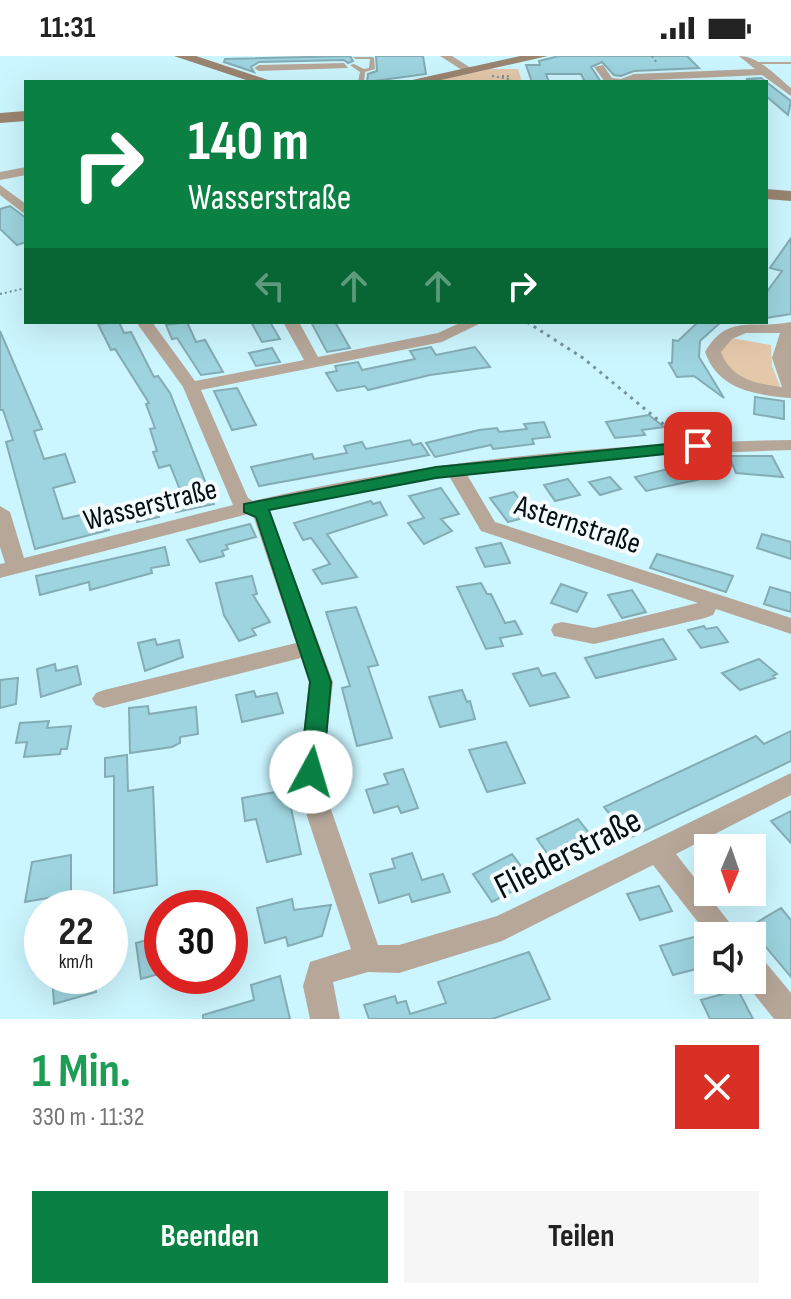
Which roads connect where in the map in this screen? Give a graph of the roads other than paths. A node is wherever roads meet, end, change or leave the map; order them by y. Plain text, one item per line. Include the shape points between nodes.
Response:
1 (181, 56) edge
2 (445, 56) edge
3 (541, 56) edge
4 (749, 60) edge
5 (349, 61) edge
6 (791, 63) edge
7 (599, 67) dead end
8 (259, 68) dead end
9 (469, 70) junction
10 (363, 71) junction
11 (765, 72) junction
12 (260, 80) edge
13 (343, 80) edge
14 (361, 80) edge
15 (420, 80) edge
16 (609, 80) edge
17 (627, 80) edge
18 (791, 93) edge
19 (24, 116) edge
20 (0, 118) edge
21 (24, 171) edge
22 (0, 176) edge
23 (0, 189) edge
24 (768, 194) edge
25 (791, 196) edge
26 (24, 209) edge
27 (145, 324) edge
28 (292, 324) edge
29 (471, 324) edge
30 (791, 328) edge
31 (314, 364) junction
32 (191, 387) junction
33 (791, 391) edge
34 (791, 445) edge
35 (455, 471) junction
36 (251, 508) junction
37 (0, 512) edge
38 (8, 569) edge
39 (710, 599) junction
40 (791, 626) edge
41 (562, 630) dead end
42 (308, 648) junction
43 (104, 699) dead end
44 (791, 783) edge
45 (656, 849) junction
46 (715, 922) edge
47 (368, 958) junction
48 (766, 986) edge
49 (791, 1017) edge
50 (325, 1019) edge

1 - 12 street
2 - 9 street
3 - 9 street
4 - 6 lane
4 - 11 street
5 - 8 street
5 - 10 lane
5 - 10 lane via 372,58 372,69
5 - 13 street
7 - 16 street
9 - 15 street
10 - 14 lane
11 - 17 street
11 - 18 street
19 - 20 street
21 - 22 street
23 - 26 street
24 - 25 street
27 - 32 street
28 - 31 street
29 - 31 street via 442,337
30 - 33 street via 779,347 779,358
30 - 33 street via 732,332 713,352 720,368 743,384
31 - 32 street
32 - 36 street via 240,502
34 - 35 street, Wasserstraße via 678,447
35 - 36 street, Wasserstraße
35 - 39 street, Asternstraße via 488,526
36 - 38 street, Wasserstraße
36 - 42 street via 263,514
37 - 38 street
39 - 40 street, Asternstraße
39 - 41 street via 705,610 594,636
42 - 43 street
42 - 47 street via 321,682 313,795
44 - 45 street, Fliederstraße
45 - 46 street
45 - 47 street, Fliederstraße via 502,928 399,959
47 - 50 street, Fliederstraße via 320,972
48 - 49 street

